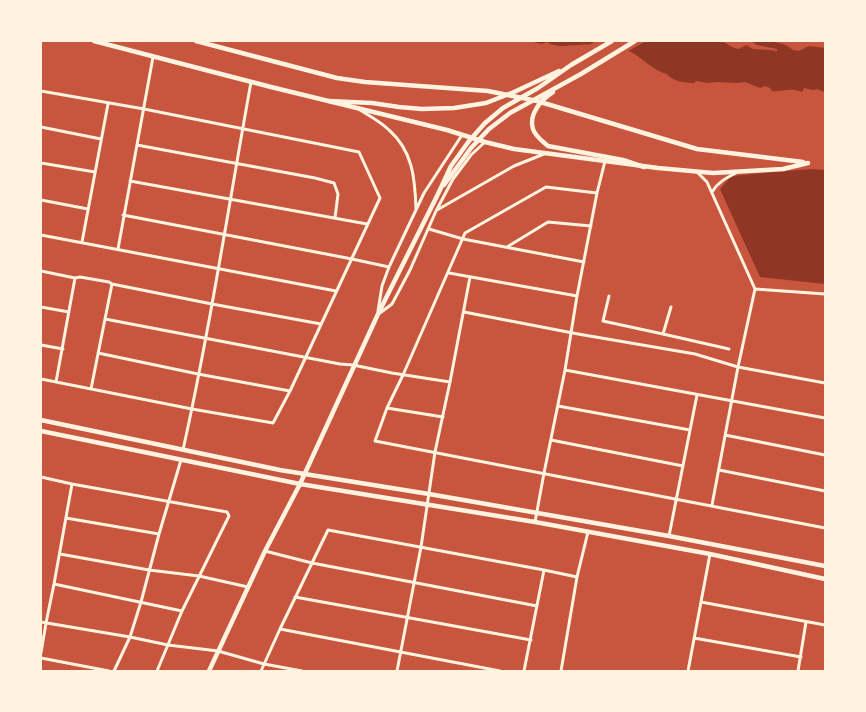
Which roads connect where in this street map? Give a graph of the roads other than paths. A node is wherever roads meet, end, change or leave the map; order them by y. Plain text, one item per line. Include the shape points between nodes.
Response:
1 (94, 41) edge
2 (196, 41) edge
3 (612, 41) edge
4 (636, 41) edge
5 (153, 57) junction
6 (571, 65) junction
7 (581, 74) junction
8 (251, 81) junction
9 (41, 91) edge
10 (329, 101) junction
11 (108, 104) junction
12 (358, 108) junction
13 (144, 110) junction
14 (41, 127) edge
15 (243, 130) junction
16 (462, 135) junction
17 (101, 139) junction
18 (485, 142) junction
19 (137, 145) junction
20 (546, 153) junction
21 (605, 161) junction
22 (41, 163) edge
23 (236, 164) junction
24 (644, 167) junction
25 (95, 172) junction
26 (696, 172) junction
27 (737, 172) junction
28 (130, 181) junction
29 (597, 193) junction
30 (712, 193) junction
31 (438, 194) junction
32 (41, 200) edge
33 (230, 200) junction
34 (88, 209) junction
35 (416, 210) junction
36 (436, 211) junction
37 (123, 215) junction
38 (335, 218) junction
39 (368, 224) junction
40 (591, 226) junction
41 (429, 229) junction
42 (41, 235) edge
43 (224, 235) junction
44 (464, 239) junction
45 (82, 242) junction
46 (507, 247) junction
47 (118, 249) junction
48 (352, 259) junction
49 (584, 262) junction
50 (389, 267) junction
51 (218, 268) junction
52 (41, 272) edge
53 (449, 273) junction
54 (470, 276) junction
55 (75, 278) junction
56 (112, 284) junction
57 (755, 289) junction
58 (336, 291) junction
59 (825, 294) edge
60 (577, 296) junction
61 (609, 296) dead end
62 (212, 304) junction
63 (41, 307) edge
64 (671, 307) dead end
65 (70, 312) junction
66 (464, 312) junction
67 (378, 314) junction
68 (104, 319) junction
69 (321, 324) junction
70 (572, 332) junction
71 (663, 334) junction
72 (205, 338) junction
73 (41, 345) edge
74 (63, 349) junction
75 (729, 349) dead end
76 (98, 353) junction
77 (304, 357) junction
78 (353, 365) junction
79 (738, 367) junction
80 (565, 370) junction
81 (198, 374) junction
82 (403, 375) junction
83 (41, 379) edge
84 (56, 382) junction
85 (450, 382) junction
86 (825, 383) edge
87 (90, 389) junction
88 (290, 391) junction
89 (697, 395) junction
90 (732, 401) junction
91 (558, 406) junction
92 (387, 408) junction
93 (192, 409) junction
94 (443, 417) junction
95 (825, 418) edge
96 (41, 420) edge
97 (690, 430) junction
98 (41, 431) edge
99 (725, 436) junction
100 (551, 440) junction
101 (183, 450) junction
102 (435, 452) junction
103 (825, 455) edge
104 (180, 460) junction
105 (683, 466) junction
106 (719, 470) junction
107 (544, 473) junction
108 (303, 474) junction
109 (41, 477) edge
110 (72, 484) junction
111 (300, 484) junction
112 (825, 491) edge
113 (429, 494) junction
114 (676, 499) junction
115 (168, 501) junction
116 (427, 504) junction
117 (712, 505) junction
118 (537, 513) junction
119 (66, 518) junction
120 (535, 522) junction
121 (825, 528) edge
122 (588, 532) junction
123 (159, 534) junction
124 (669, 536) junction
125 (421, 547) junction
126 (265, 551) junction
127 (60, 554) junction
128 (710, 554) junction
129 (312, 563) junction
130 (825, 566) edge
131 (149, 570) junction
132 (544, 570) junction
133 (199, 576) junction
134 (577, 577) junction
135 (825, 579) edge
136 (414, 582) junction
137 (54, 584) junction
138 (248, 586) junction
139 (295, 597) junction
140 (141, 602) junction
141 (701, 602) junction
142 (537, 606) junction
143 (182, 611) junction
144 (407, 618) junction
145 (44, 622) edge
146 (806, 622) junction
147 (825, 625) edge
148 (280, 629) junction
149 (130, 637) junction
150 (694, 638) junction
151 (531, 640) junction
152 (168, 645) junction
153 (218, 651) junction
154 (401, 652) junction
155 (41, 653) edge
156 (801, 657) junction
157 (41, 658) edge
158 (264, 664) junction
159 (110, 671) edge
160 (114, 671) edge
161 (157, 671) edge
162 (209, 671) edge
163 (261, 671) edge
164 (302, 671) edge
165 (397, 671) edge
166 (500, 671) edge
167 (524, 671) edge
168 (561, 671) edge
169 (688, 671) edge
170 (798, 671) edge

1 - 5 main road
2 - 27 main road via 337,78 488,91 537,101 697,149 808,163
3 - 6 main road
4 - 7 main road
5 - 8 main road
5 - 13 street
6 - 10 main road via 486,103 454,108 399,108
6 - 31 main road via 485,123 451,166
7 - 24 main road via 537,107 532,124 539,139 548,146
7 - 31 main road via 510,113 489,129
8 - 10 main road
8 - 15 street
9 - 11 street
10 - 12 main road
11 - 13 street
11 - 17 street
12 - 16 main road
12 - 35 street via 390,130 401,145 415,182
13 - 15 street
13 - 19 street
14 - 17 street
15 - 23 street
15 - 39 street via 359,152 380,198
16 - 18 main road
16 - 35 street
17 - 25 street
18 - 20 main road
18 - 36 street via 471,155
19 - 23 street
19 - 28 street
20 - 21 main road
20 - 36 street via 514,166
21 - 24 main road
21 - 29 street
22 - 25 street
23 - 33 street
23 - 38 street via 334,183 338,194
24 - 26 main road
25 - 34 street
26 - 27 main road
26 - 30 street via 707,182
27 - 30 street via 723,179
28 - 33 street
28 - 37 street
29 - 40 street
29 - 44 street via 546,186 465,233
30 - 57 street
31 - 67 main road
32 - 34 street
33 - 38 street
33 - 43 street
34 - 45 street
35 - 50 street
36 - 41 street
37 - 43 street
37 - 47 street
38 - 39 street
39 - 48 street
40 - 46 street via 548,222
40 - 49 street
41 - 44 street
41 - 67 street via 392,304
42 - 45 street
43 - 48 street
43 - 51 street
44 - 46 street
44 - 53 street
45 - 47 street
46 - 49 street
47 - 51 street
48 - 50 street
48 - 58 street
49 - 60 street
50 - 67 street
51 - 58 street
51 - 62 street
52 - 55 street
53 - 54 street
53 - 82 street
54 - 60 street
54 - 66 street
55 - 56 street
55 - 65 street
56 - 62 street
56 - 68 street
57 - 59 street
57 - 79 street
58 - 69 street
60 - 70 street
61 - 71 street via 603,321
62 - 69 street
62 - 72 street
63 - 65 street
64 - 71 street
65 - 74 street
66 - 70 street
66 - 85 street
67 - 78 main road
68 - 72 street
68 - 76 street
69 - 77 street
70 - 79 street via 695,354
70 - 80 street
71 - 75 street
72 - 77 street
72 - 81 street
73 - 74 street
74 - 84 street
76 - 81 street
76 - 87 street
77 - 78 street
77 - 88 street
78 - 82 street
78 - 108 main road
79 - 86 street
79 - 90 street
80 - 89 street
80 - 91 street
81 - 88 street
81 - 93 street
82 - 85 street
82 - 92 street
83 - 84 street
84 - 87 street
85 - 94 street
87 - 93 street
88 - 93 street via 273,424
89 - 90 street
89 - 97 street
90 - 95 street
90 - 99 street
91 - 97 street
91 - 100 street
92 - 94 street
92 - 102 street via 375,442
93 - 101 street
94 - 102 street
96 - 101 main road
97 - 105 street
98 - 104 main road
99 - 103 street
99 - 106 street
100 - 105 street
100 - 107 street
101 - 108 main road
102 - 107 street
102 - 113 street
104 - 111 main road
104 - 115 street
105 - 114 street
106 - 112 street
106 - 117 street
107 - 114 street
107 - 118 street
108 - 111 main road
108 - 113 main road
109 - 110 street
110 - 115 street
110 - 119 street
111 - 116 main road
111 - 126 main road
113 - 116 street
113 - 118 main road
114 - 117 street
114 - 124 street
115 - 123 street
115 - 133 street via 227,512 229,516
116 - 120 main road
116 - 125 street
117 - 121 street
118 - 120 street
118 - 124 main road
119 - 123 street
119 - 127 street
120 - 122 main road
122 - 128 main road
122 - 134 street
123 - 131 street
124 - 130 main road
125 - 129 street via 328,530
125 - 132 street
125 - 136 street
126 - 129 street
126 - 138 main road
127 - 131 street
127 - 137 street
128 - 135 main road
128 - 141 street
129 - 136 street
129 - 139 street
131 - 133 street
131 - 140 street
132 - 134 street
132 - 142 street
133 - 138 street
133 - 143 street
134 - 168 street
136 - 142 street
136 - 144 street
137 - 140 street
137 - 145 street
138 - 153 main road
139 - 144 street
139 - 148 street
140 - 143 street
140 - 149 street
141 - 146 street
141 - 150 street
142 - 151 street
143 - 152 street
144 - 151 street
144 - 154 street
145 - 149 street
145 - 155 street
146 - 147 street
146 - 156 street
148 - 154 street
148 - 158 street
149 - 152 street
149 - 160 street
150 - 156 street
150 - 169 street
151 - 167 street
152 - 153 street
152 - 161 street
153 - 158 street
153 - 162 main road
154 - 165 street
154 - 166 street
156 - 170 street
157 - 159 street
158 - 163 street
158 - 164 street

